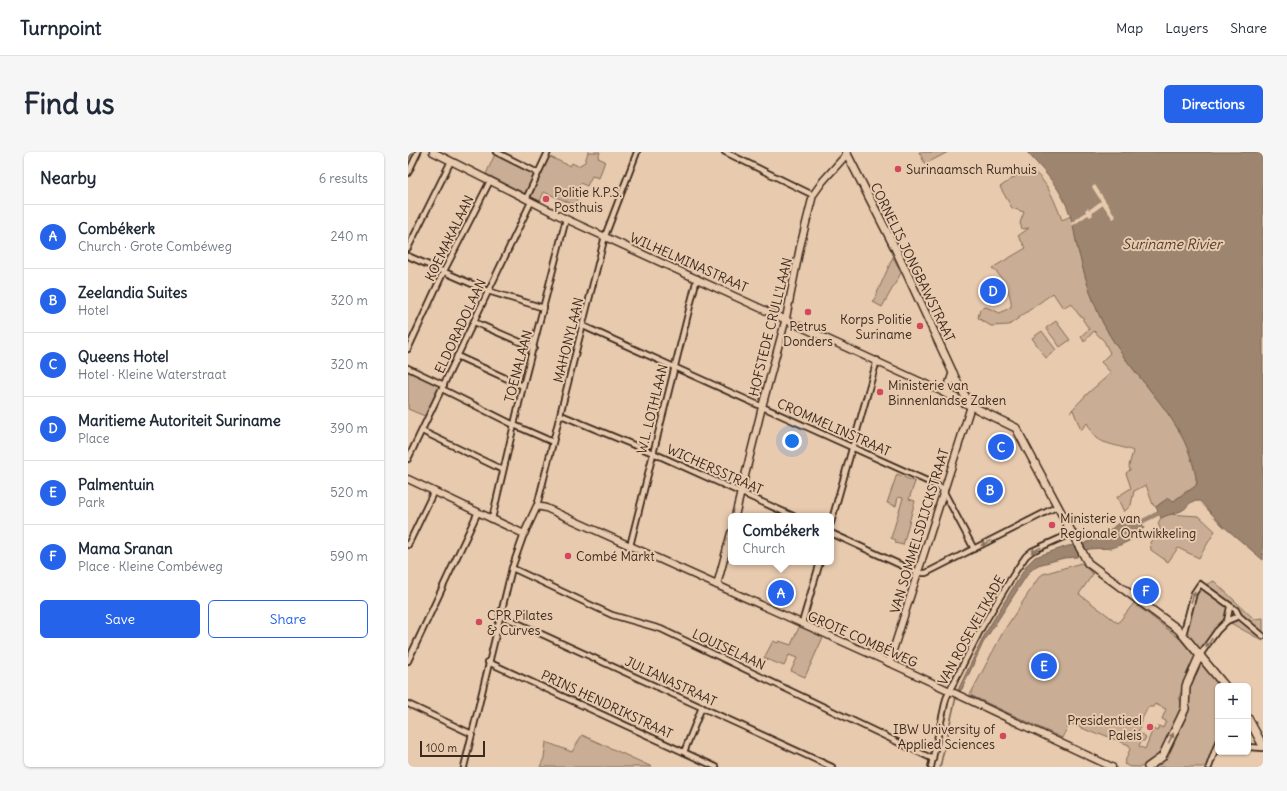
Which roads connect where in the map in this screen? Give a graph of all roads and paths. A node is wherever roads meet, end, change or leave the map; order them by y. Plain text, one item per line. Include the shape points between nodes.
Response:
1 (418, 152) edge
2 (496, 152) edge
3 (548, 152) edge
4 (637, 152) edge
5 (725, 152) edge
6 (437, 153) edge
7 (847, 153) edge
8 (452, 161) junction
9 (408, 173) edge
10 (538, 173) junction
11 (490, 181) junction
12 (813, 195) junction
13 (529, 201) junction
14 (566, 219) junction
15 (605, 236) junction
16 (408, 248) edge
17 (408, 256) edge
18 (443, 273) junction
19 (697, 278) junction
20 (488, 292) junction
21 (544, 308) junction
22 (786, 318) junction
23 (474, 322) junction
24 (583, 326) junction
25 (534, 348) junction
26 (408, 349) edge
27 (458, 356) junction
28 (877, 360) junction
29 (674, 366) junction
30 (408, 368) edge
31 (953, 372) junction
32 (958, 384) junction
33 (523, 386) junction
34 (443, 387) junction
35 (943, 389) junction
36 (971, 406) junction
37 (762, 407) junction
38 (561, 415) junction
39 (514, 425) junction
40 (422, 431) junction
41 (553, 442) junction
42 (852, 448) junction
43 (653, 453) junction
44 (408, 458) edge
45 (503, 470) junction
46 (408, 479) edge
47 (943, 490) junction
48 (434, 491) junction
49 (741, 494) junction
50 (537, 506) junction
51 (1058, 506) junction
52 (478, 512) junction
53 (736, 513) edge
54 (786, 513) edge
55 (834, 513) edge
56 (492, 519) junction
57 (1072, 533) junction
58 (524, 534) junction
59 (834, 534) edge
60 (728, 544) edge
61 (408, 545) edge
62 (630, 546) junction
63 (974, 549) junction
64 (819, 565) edge
65 (512, 568) junction
66 (918, 573) junction
67 (717, 585) junction
68 (1230, 607) junction
69 (500, 615) junction
70 (1239, 616) junction
71 (1227, 621) junction
72 (802, 624) junction
73 (1183, 635) junction
74 (1263, 636) edge
75 (1200, 655) junction
76 (408, 661) edge
77 (488, 662) junction
78 (888, 663) junction
79 (1223, 683) edge
80 (951, 691) junction
81 (408, 704) edge
82 (702, 707) junction
83 (1249, 719) edge
84 (472, 734) junction
85 (1251, 747) edge
86 (1263, 747) edge
87 (684, 752) junction
88 (1215, 752) edge
89 (933, 759) junction
90 (464, 767) edge
91 (716, 767) edge
92 (832, 767) edge
93 (931, 767) edge
94 (1112, 767) edge
95 (1148, 767) edge
96 (1209, 767) edge

1 - 9 street
2 - 10 street
3 - 10 street, ELDORADOLAAN
4 - 15 street, MAHONYLAAN
5 - 12 street
6 - 8 street, WILHELMINASTRAAT
7 - 12 street, HOFSTEDE CRULL'LAAN
7 - 31 main road, CORNELIS JONGBAWSTRAAT
8 - 11 street, WILHELMINASTRAAT
8 - 16 street
10 - 13 street, ELDORADOLAAN
11 - 13 street, WILHELMINASTRAAT
11 - 18 street, KOEMAKALAAN
12 - 22 street, HOFSTEDE CRULL'LAAN
13 - 14 street, WILHELMINASTRAAT
13 - 20 street, ELDORADOLAAN
14 - 15 street, WILHELMINASTRAAT
14 - 21 street, TOENALAAN
15 - 19 street, WILHELMINASTRAAT
15 - 24 street, MAHONYLAAN
17 - 18 street
18 - 20 street
18 - 26 street, KOEMAKALAAN
19 - 22 street, WILHELMINASTRAAT
19 - 29 street, W.L. LOTHLAAN
20 - 21 street
20 - 23 street, ELDORADOLAAN
21 - 25 street, TOENALAAN
22 - 28 street, WILHELMINASTRAAT
22 - 37 street, HOFSTEDE CRULL'LAAN
23 - 25 street
23 - 27 street, ELDORADOLAAN
24 - 29 street, CROMMELINSTRAAT
24 - 38 street, MAHONYLAAN
25 - 33 street, TOENALAAN
27 - 33 street
27 - 34 street, ELDORADOLAAN
28 - 35 street, WILHELMINASTRAAT
28 - 42 street
29 - 37 street, CROMMELINSTRAAT
29 - 43 street, W.L. LOTHLAAN
30 - 34 street
31 - 32 main road, CORNELIS JONGBAWSTRAAT
31 - 35 main road via 952,381
32 - 35 street
32 - 36 main road, CORNELIS JONGBAWSTRAAT
33 - 39 street, TOENALAAN
34 - 39 street
34 - 40 street, ELDORADOLAAN
35 - 36 main road
36 - 47 street, VAN SOMMELSDIJCKSTRAAT
36 - 51 main road via 1016,428
37 - 42 street, CROMMELINSTRAAT
37 - 49 street, HOFSTEDE CRULL'LAAN
38 - 41 street, MAHONYLAAN
38 - 43 street, WICHERSSTRAAT
39 - 41 street
39 - 45 street, TOENALAAN
40 - 44 street, ELDORADOLAAN
40 - 45 street
41 - 50 street, MAHONYLAAN
42 - 47 street, CROMMELINSTRAAT
42 - 55 street
43 - 49 street, WICHERSSTRAAT
43 - 62 street, W.L. LOTHLAAN
45 - 56 street, TOENALAAN
46 - 48 street
47 - 63 street
47 - 66 street, VAN SOMMELSDIJCKSTRAAT
48 - 52 street
48 - 61 street
49 - 53 street, HOFSTEDE CRULL'LAAN
49 - 54 street, WICHERSSTRAAT
50 - 58 street, MAHONYLAAN
50 - 62 street, GROTE COMBÉWEG
51 - 57 main road
51 -> 63 street
52 - 56 street
52 - 76 street
56 - 58 street
57 - 73 main road via 1092,567
57 -> 80 street, VAN ROSEVELTKADE via 1026,556 982,627
58 - 65 street
59 - 66 street
60 - 67 street
62 - 67 street, GROTE COMBÉWEG
63 - 66 street via 926,573
64 - 72 street
65 - 69 street
65 - 89 street, LOUISELAAN via 612,615 661,629
66 - 78 street, VAN SOMMELSDIJCKSTRAAT
67 - 72 street, GROTE COMBÉWEG
68 - 70 street
68 - 71 street
73 -> 68 street via 1194,593 1200,584
69 - 77 street
69 - 82 street, JULIANASTRAAT
70 - 71 street
70 - 74 street
71 -> 75 street
72 - 78 street, GROTE COMBÉWEG
73 - 75 main road
75 - 79 main road
95 -> 75 main road via 1162,757 1186,709 1186,686
77 - 84 street
77 - 87 street, PRINS HENDRIKSTRAAT
78 - 80 street, GROTE COMBÉWEG
80 - 89 street, VAN ROSEVELTKADE via 946,699
80 - 94 street, GROTE COMBÉWEG
81 - 84 street
82 - 87 street
82 - 92 street, JULIANASTRAAT
83 - 86 main road
84 - 90 street
85 - 86 street
87 - 91 street, PRINS HENDRIKSTRAAT
88 - 96 street
89 - 93 street, VAN ROSEVELTKADE

